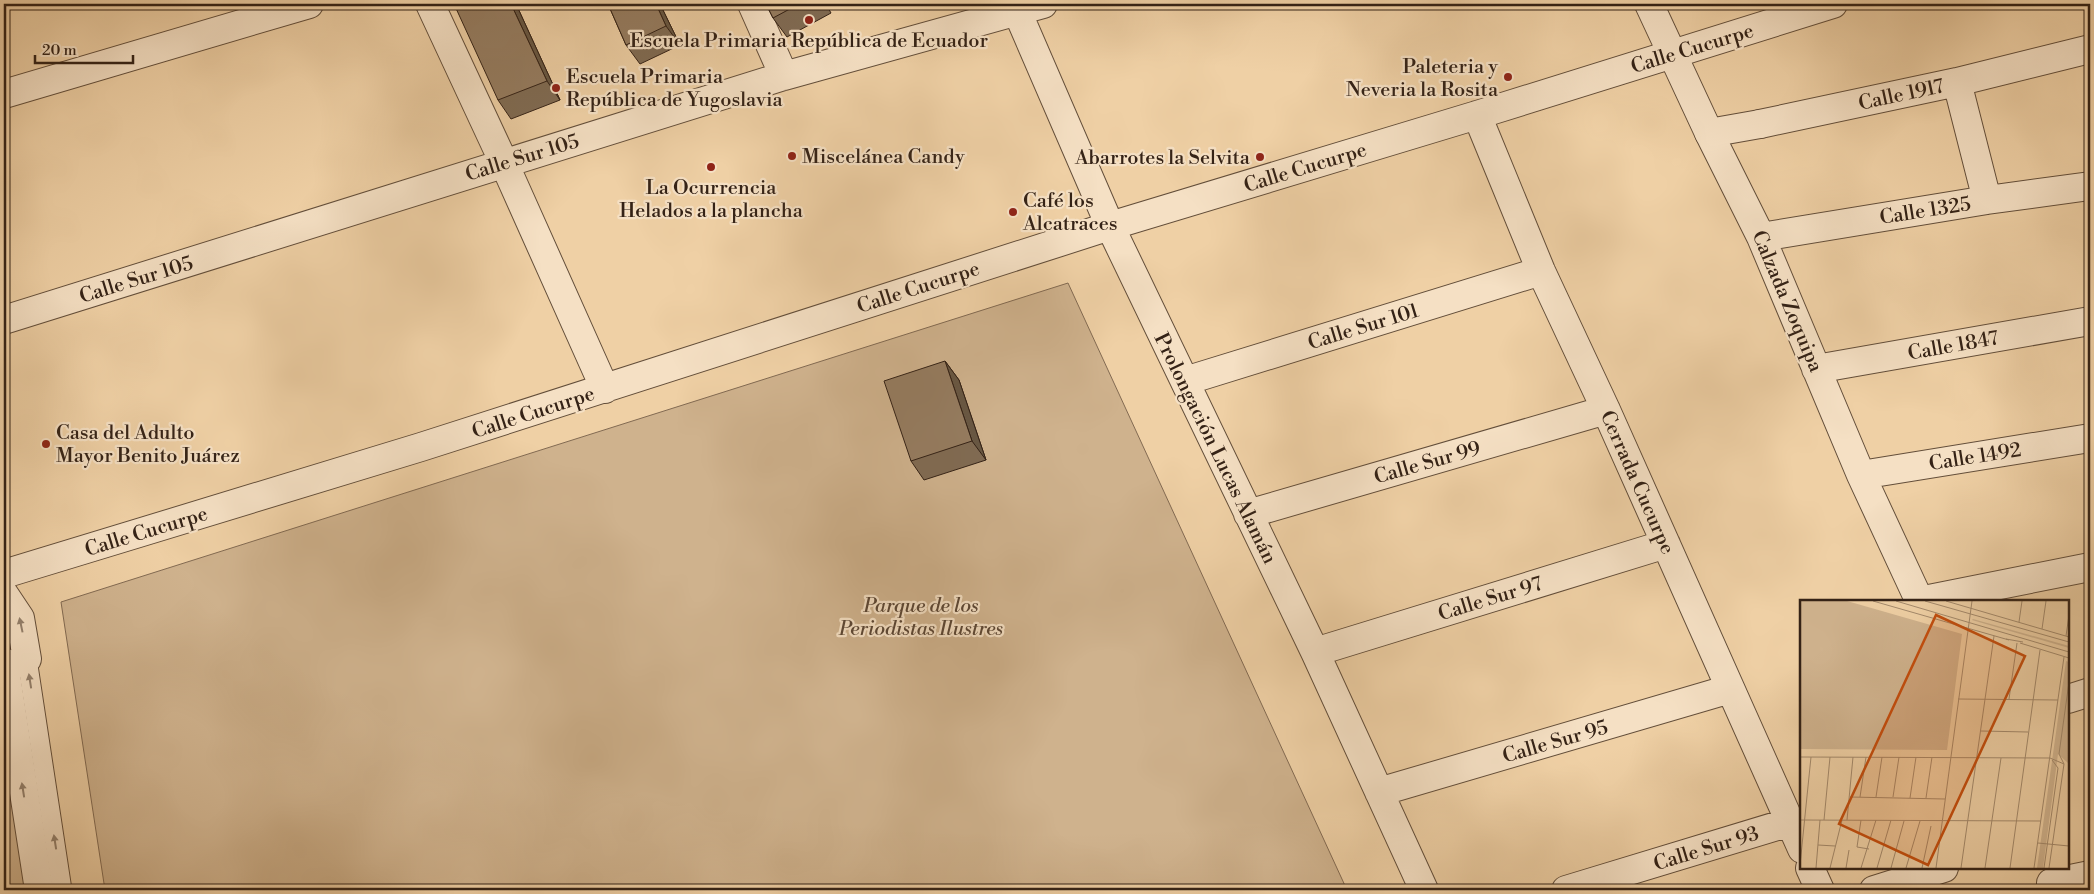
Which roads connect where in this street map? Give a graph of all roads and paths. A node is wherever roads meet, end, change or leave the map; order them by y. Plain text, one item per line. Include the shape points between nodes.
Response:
1 (309, 4) edge
2 (430, 4) edge
3 (752, 4) edge
4 (1043, 4) edge
5 (1649, 4) edge
6 (1834, 4) edge
7 (1015, 8) edge
8 (2090, 49) edge
9 (1672, 54) junction
10 (784, 76) junction
11 (1957, 82) junction
12 (4, 94) edge
13 (1477, 115) junction
14 (1709, 133) junction
15 (504, 163) junction
16 (2090, 186) edge
17 (1987, 200) junction
18 (1110, 226) junction
19 (1761, 237) junction
20 (1541, 271) junction
21 (4, 320) edge
22 (2090, 321) edge
23 (1816, 369) junction
24 (1185, 381) junction
25 (605, 389) junction
26 (1606, 410) junction
27 (2090, 438) edge
28 (1861, 475) junction
29 (1248, 514) junction
30 (1666, 544) junction
31 (2090, 567) edge
32 (4, 574) edge
33 (4, 594) edge
34 (1920, 600) edge
35 (1925, 600) edge
36 (1315, 652) junction
37 (10, 664) edge
38 (1730, 689) junction
39 (2090, 692) edge
40 (2069, 699) edge
41 (1379, 792) junction
42 (1790, 822) junction
43 (1800, 844) edge
44 (1810, 869) edge
45 (1941, 869) edge
46 (2090, 875) edge
47 (2050, 880) edge
48 (39, 890) edge
49 (62, 890) edge
50 (1424, 890) edge
51 (1566, 890) edge
52 (1820, 890) edge
53 (1874, 890) edge

1 - 12 street
2 - 15 street
3 - 10 street
4 - 7 street, Calle Sur 105
5 - 9 street, Calzada Zoquipa
6 - 9 street, Calle Cucurpe
7 - 10 street, Calle Sur 105
7 - 18 street, Prolongación Lucas Alamán
8 - 11 street, Calle 1917
9 - 13 street, Calle Cucurpe
9 - 14 street, Calzada Zoquipa
10 - 15 street, Calle Sur 105
11 - 14 street, Calle 1917
11 - 17 street
13 - 18 street, Calle Cucurpe
13 - 20 street, Cerrada Cucurpe
14 - 19 street, Calzada Zoquipa
15 - 21 street, Calle Sur 105
15 - 25 street
16 - 17 street, Calle 1325
17 - 19 street, Calle 1325
18 - 24 street, Prolongación Lucas Alamán
18 - 25 street, Calle Cucurpe
19 - 23 street, Calzada Zoquipa
20 - 24 street, Calle Sur 101
20 - 26 street, Cerrada Cucurpe
22 - 23 street, Calle 1847
23 - 28 street, Calzada Zoquipa
24 - 29 street, Prolongación Lucas Alamán
25 - 32 street, Calle Cucurpe
26 - 29 street, Calle Sur 99
26 - 30 street, Cerrada Cucurpe
27 - 28 street, Calle 1492
28 - 34 street, Calzada Zoquipa
29 - 36 street, Prolongación Lucas Alamán
30 - 36 street, Calle Sur 97
30 - 38 street, Cerrada Cucurpe
31 - 35 street
37 -> 33 street via 20,618
36 - 41 street, Prolongación Lucas Alamán
48 -> 37 street
49 -> 37 lane
38 - 41 street, Calle Sur 95
38 - 42 street, Cerrada Cucurpe
39 - 40 street
41 - 50 street, Prolongación Lucas Alamán
42 - 43 street, Cerrada Cucurpe
42 - 51 street, Calle Sur 93
44 - 52 street
45 - 53 street
46 - 47 street

